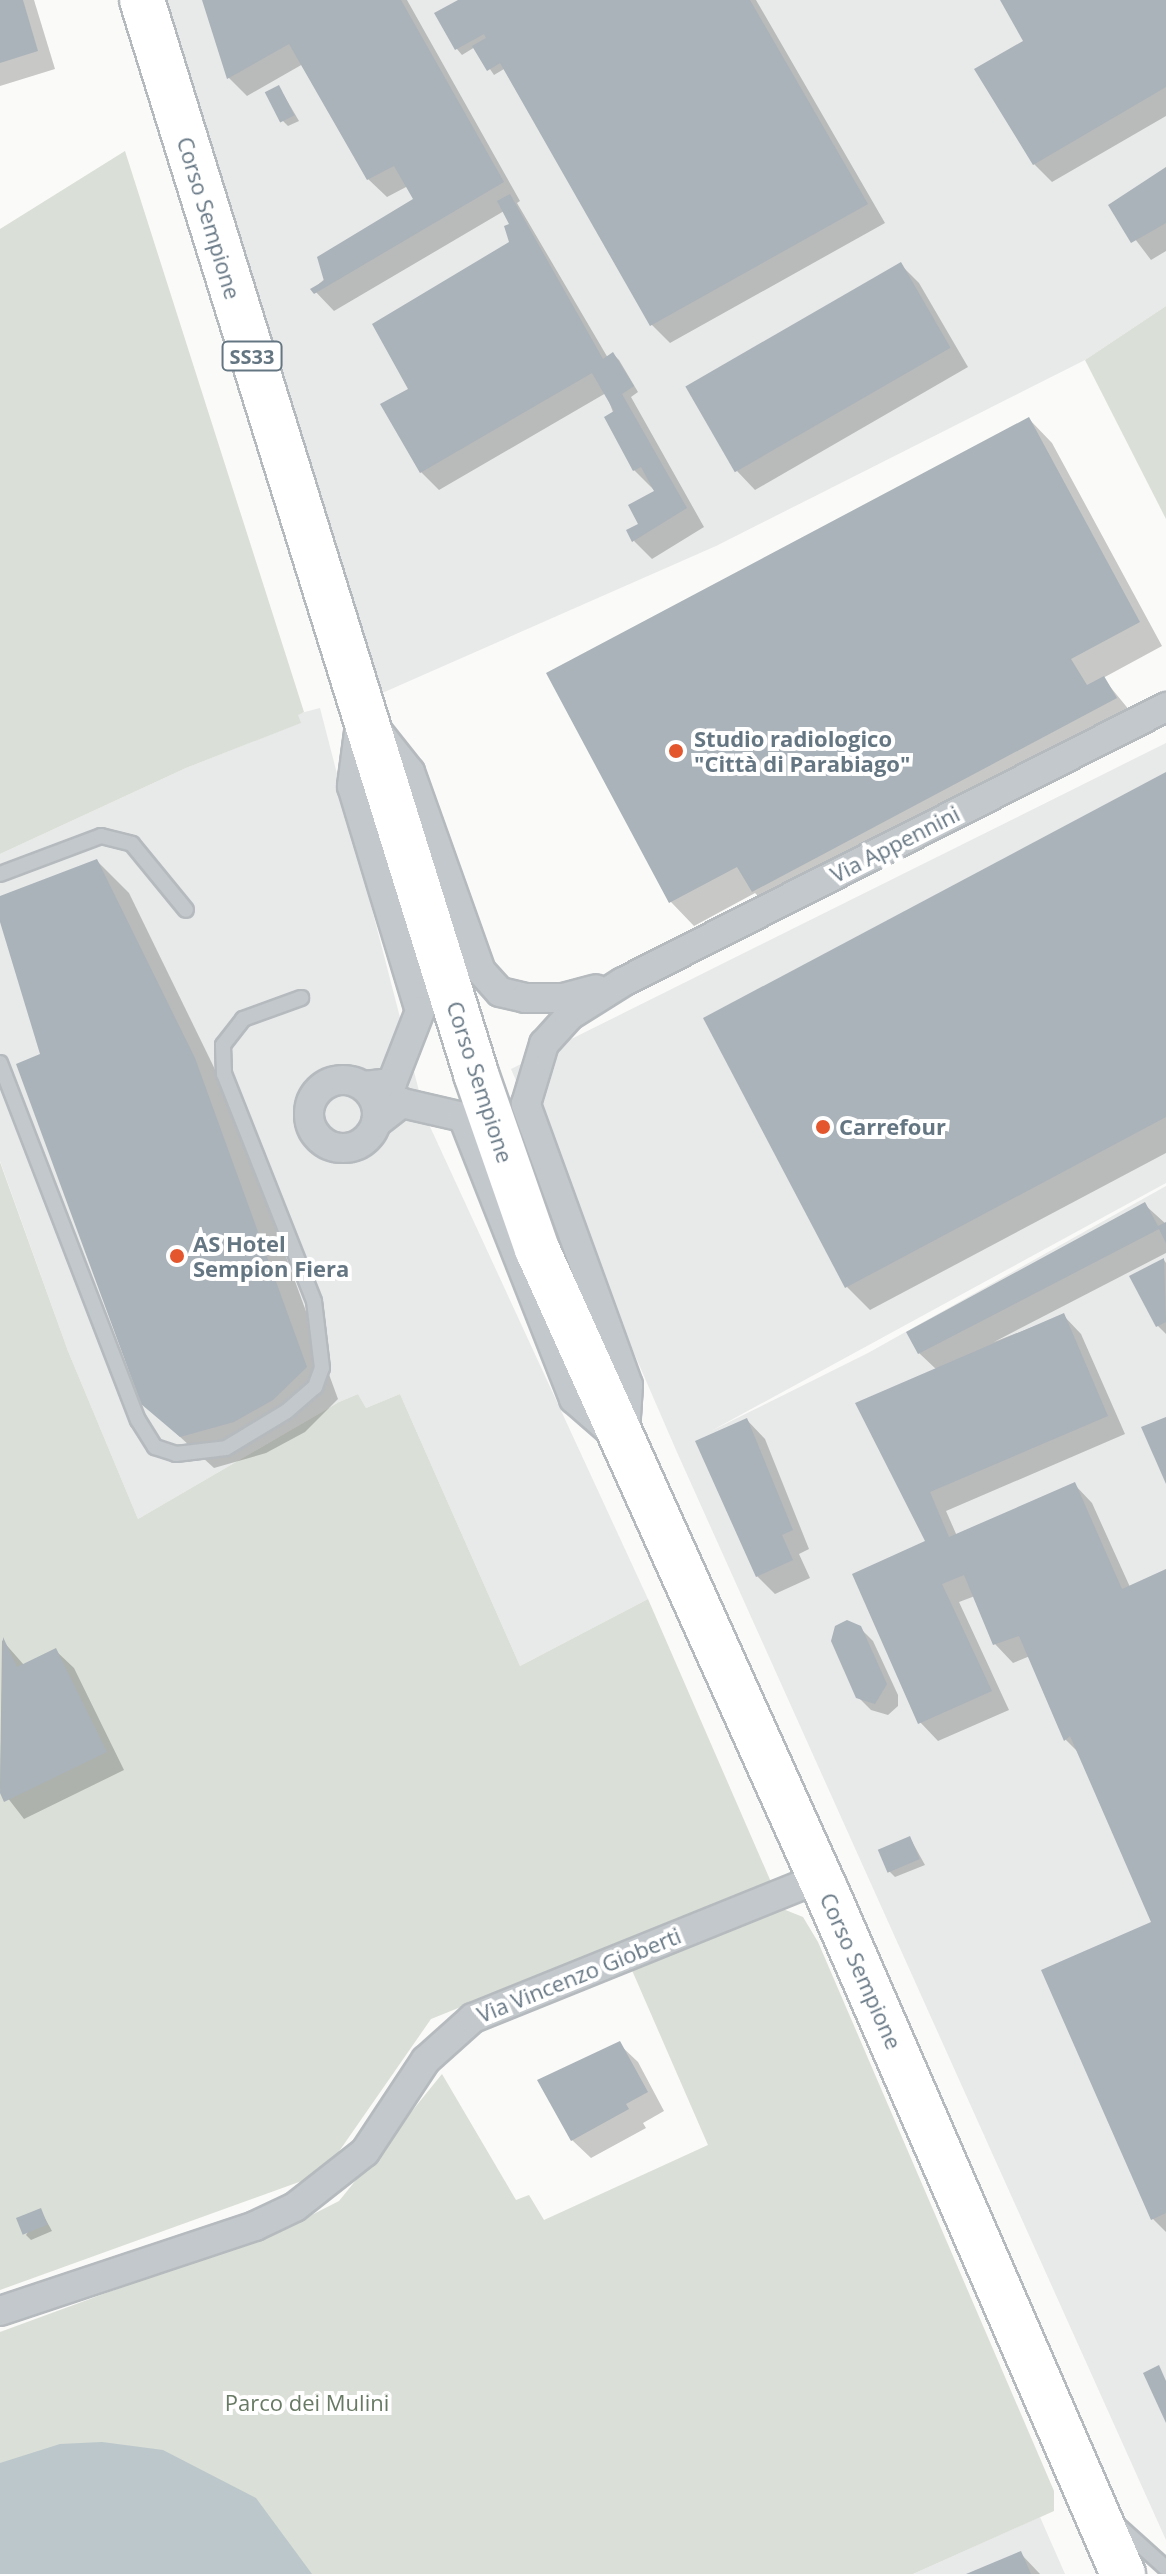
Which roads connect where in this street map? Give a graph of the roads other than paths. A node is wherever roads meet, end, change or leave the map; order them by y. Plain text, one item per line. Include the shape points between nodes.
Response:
1 (142, 0) edge
2 (1166, 707) edge
3 (362, 712) junction
4 (0, 874) edge
5 (186, 910) dead end
6 (623, 982) junction
7 (301, 998) dead end
8 (0, 1063) edge
9 (364, 1086) junction
10 (376, 1123) junction
11 (624, 1443) junction
12 (820, 1878) junction
13 (0, 2311) edge
14 (1092, 2502) junction
15 (1166, 2568) edge
16 (1123, 2574) edge

1 - 3 main road, Corso Sempione / SS33
2 - 6 street, Via Appennini
3 - 6 street, Via Appennini via 410,772 481,971 500,992 563,998
3 - 9 street, Corso Sempione via 352,786 420,1011 392,1083
3 - 11 main road, Corso Sempione via 537,1249
4 - 5 lane via 101,836 132,844
6 - 11 street, Via Appennini via 569,1016 544,1044 526,1104 628,1385
7 - 8 lane via 243,1019 223,1045 224,1074 314,1301 322,1368 315,1387 287,1411 226,1448 176,1454 155,1447 138,1420
9 - 10 street via 376,1103
9 - 10 street, Corso Sempione via 346,1079 327,1084 312,1099 309,1120 320,1140 341,1148 362,1142
10 - 11 street, Corso Sempione via 402,1103 463,1117 574,1399
11 - 12 main road, Corso Sempione
12 - 13 street, Via Vincenzo Gioberti via 473,2018 426,2060 365,2152 323,2189 286,2212
12 - 14 main road, Corso Sempione
14 - 15 lane, Corso Sempione
14 - 16 main road, Corso Sempione

